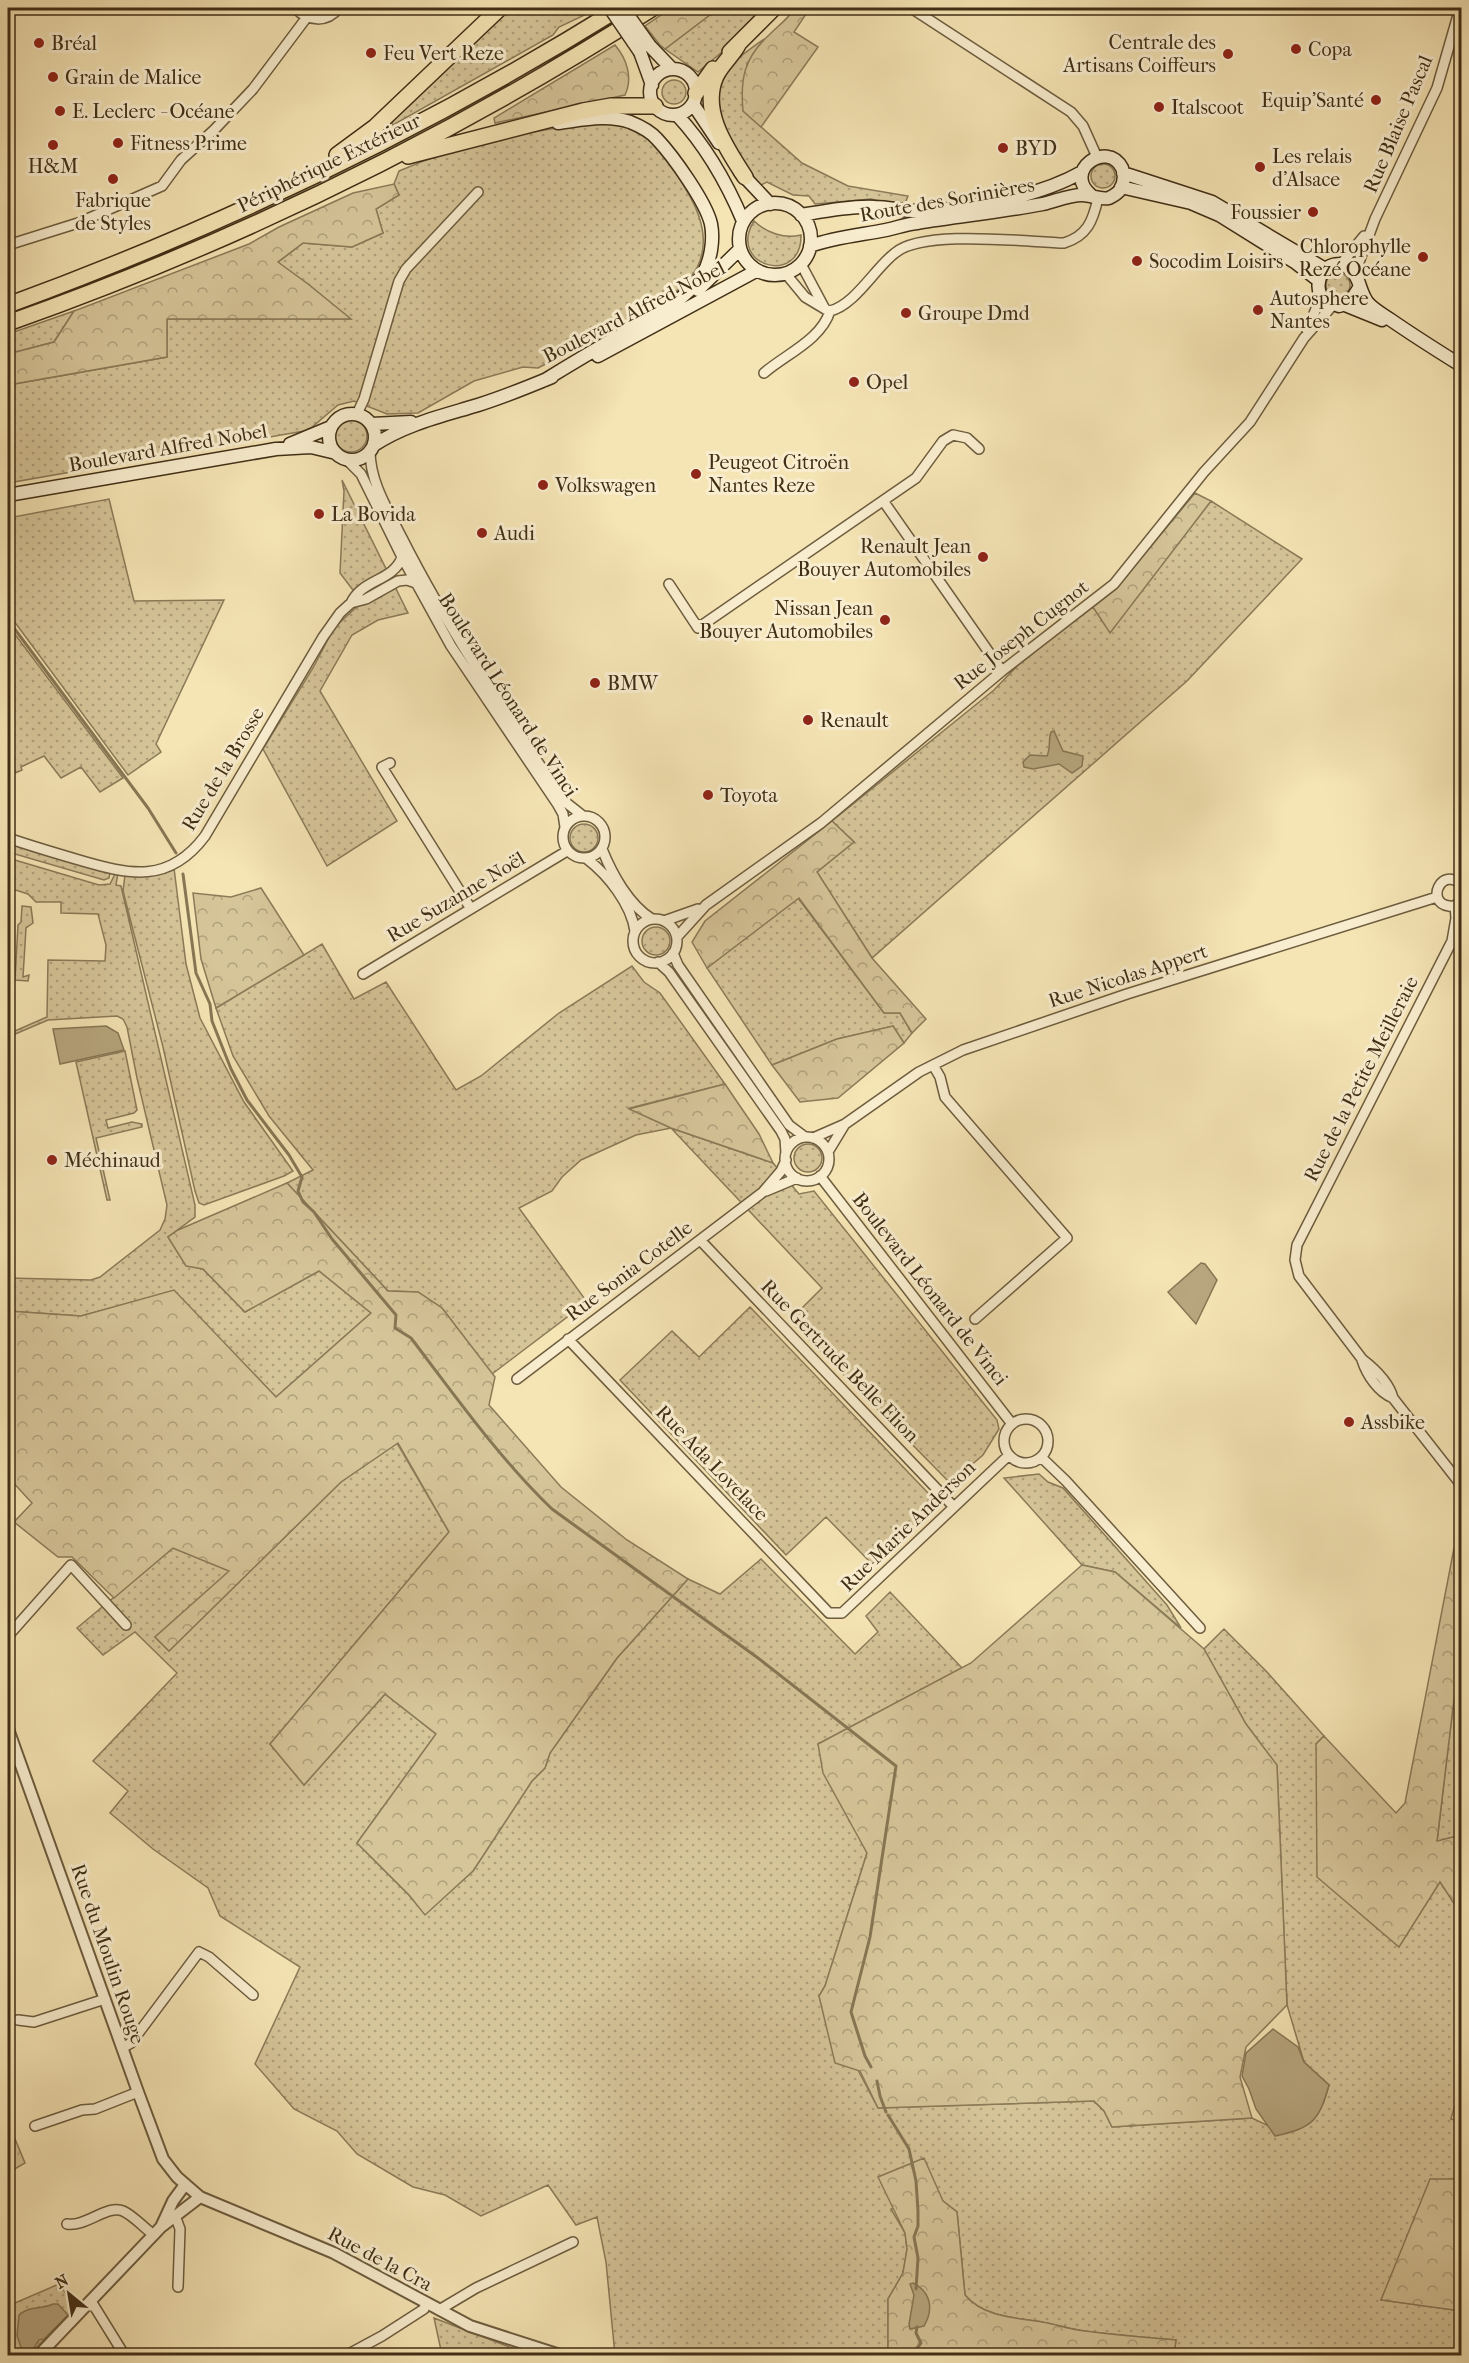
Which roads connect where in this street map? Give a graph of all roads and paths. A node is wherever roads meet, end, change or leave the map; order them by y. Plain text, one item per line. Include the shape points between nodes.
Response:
1 (296, 8) edge
2 (339, 8) edge
3 (500, 8) edge
4 (610, 8) edge
5 (622, 8) edge
6 (653, 8) edge
7 (774, 8) edge
8 (911, 8) edge
9 (1460, 8) edge
10 (307, 17) junction
11 (738, 45) junction
12 (645, 49) junction
13 (672, 69) junction
14 (652, 85) junction
15 (695, 99) junction
16 (655, 106) junction
17 (677, 115) junction
18 (528, 126) junction
19 (396, 155) junction
20 (1097, 157) junction
21 (1082, 172) junction
22 (1123, 172) junction
23 (745, 177) junction
24 (1121, 187) junction
25 (281, 190) junction
26 (478, 192) dead end
27 (1095, 197) junction
28 (770, 204) junction
29 (801, 215) junction
30 (1375, 219) junction
31 (743, 221) junction
32 (8, 245) edge
33 (810, 246) junction
34 (740, 249) junction
35 (801, 264) junction
36 (1341, 264) junction
37 (756, 271) junction
38 (1355, 273) junction
39 (786, 274) junction
40 (1321, 275) junction
41 (1359, 288) junction
42 (1321, 297) junction
43 (8, 304) edge
44 (1339, 305) junction
45 (828, 310) junction
46 (8, 323) edge
47 (1406, 330) junction
48 (1304, 338) junction
49 (583, 357) junction
50 (1461, 366) edge
51 (764, 372) dead end
52 (545, 380) junction
53 (357, 414) junction
54 (427, 420) junction
55 (372, 424) junction
56 (331, 427) junction
57 (372, 448) junction
58 (276, 449) junction
59 (979, 449) dead end
60 (341, 456) junction
61 (8, 495) edge
62 (884, 502) junction
63 (402, 557) junction
64 (416, 583) junction
65 (669, 584) dead end
66 (351, 603) junction
67 (1002, 671) junction
68 (390, 763) dead end
69 (583, 816) junction
70 (566, 827) junction
71 (8, 838) edge
72 (602, 849) junction
73 (567, 851) junction
74 (587, 859) junction
75 (1461, 885) edge
76 (1437, 897) junction
77 (1458, 903) edge
78 (706, 906) junction
79 (471, 909) junction
80 (652, 919) junction
81 (664, 921) junction
82 (635, 931) junction
83 (677, 937) junction
84 (673, 953) junction
85 (658, 962) junction
86 (363, 974) dead end
87 (933, 1065) junction
88 (845, 1124) junction
89 (809, 1137) junction
90 (828, 1152) junction
91 (786, 1156) junction
92 (820, 1176) junction
93 (797, 1178) junction
94 (763, 1192) junction
95 (701, 1241) junction
96 (975, 1319) dead end
97 (568, 1339) junction
98 (517, 1379) dead end
99 (1012, 1424) junction
100 (1009, 1455) junction
101 (1041, 1457) junction
102 (1461, 1486) edge
103 (954, 1507) junction
104 (829, 1613) joint
105 (126, 1624) dead end
106 (1200, 1628) dead end
107 (8, 1636) edge
108 (8, 1729) edge
109 (253, 1995) dead end
110 (105, 1999) junction
111 (18, 2020) dead end
112 (122, 2048) junction
113 (138, 2092) junction
114 (35, 2126) dead end
115 (184, 2186) junction
116 (200, 2197) junction
117 (176, 2218) junction
118 (67, 2224) dead end
119 (157, 2231) junction
120 (573, 2242) dead end
121 (178, 2287) dead end
122 (92, 2301) junction
123 (426, 2303) junction
124 (440, 2310) junction
125 (45, 2353) edge
126 (126, 2355) edge
127 (345, 2355) edge
128 (562, 2355) edge

1 - 10 street
2 - 10 street via 323,19
3 - 25 highway via 359,141 294,177
4 - 12 main road, bridge
5 - 12 main road, bridge
5 - 25 highway via 454,105
6 - 19 highway, Périphérique Extérieur via 509,94
7 - 11 highway
8 - 20 street via 1071,112 1083,126
9 - 30 street, Rue Blaise Pascal via 1437,88
10 - 32 street via 253,89 181,160 162,186 78,223
11 - 15 highway via 715,66
11 - 23 highway via 717,74 711,97 717,127
12 - 13 main road
12 - 14 main road
13 - 14 main road via 658,75
13 - 15 main road via 693,81
14 - 16 main road via 650,94
15 - 17 main road
15 - 23 main road via 705,123
16 - 17 main road via 664,113
16 - 18 highway via 611,106
17 - 31 main road via 714,164
18 - 19 highway via 409,156
18 - 49 main road via 605,118 646,130 667,151 698,195 711,225 708,262 694,286 663,310
19 - 46 highway, Périphérique Extérieur via 213,242
20 - 21 main road, Route des Sorinières
20 - 22 main road via 1115,160
21 - 27 main road via 1082,183
21 - 29 main road, Route des Sorinières via 1037,192 950,208 916,211 874,207
22 - 24 main road
22 - 40 main road via 1219,205
23 - 28 main road
24 - 27 main road, Route des Sorinières via 1113,196
24 - 40 main road via 1191,203 1219,215
25 - 43 highway via 139,255
26 - 53 street via 399,280
27 - 33 main road, Route des Sorinières via 1072,196 830,239
27 - 45 street via 1090,224 1084,233 1064,243 962,239 903,248 843,305
28 - 29 main road via 787,205
28 - 31 main road via 756,209
29 - 33 main road via 809,227
30 - 36 street, Rue Blaise Pascal
30 - 38 street, Rue Blaise Pascal
31 - 34 main road via 738,237
33 - 35 main road
34 - 37 main road
34 - 49 main road, Boulevard Alfred Nobel via 686,300 634,333
35 - 39 main road
35 - 45 street
36 - 38 main road
36 - 40 main road
37 - 39 main road via 773,276
37 - 52 main road, Boulevard Alfred Nobel via 607,352
38 - 41 main road
39 - 45 street via 805,297
40 - 42 main road
41 - 44 main road via 1354,298
41 - 47 main road via 1369,304
42 - 44 main road
42 - 48 street, Rue Joseph Cugnot
44 - 47 main road
44 - 48 street, Rue Joseph Cugnot
45 - 51 street via 827,321 816,333
47 - 50 main road
48 - 67 street, Rue Joseph Cugnot via 1251,422 1204,472 1119,578
49 - 52 main road
52 - 54 main road, Boulevard Alfred Nobel
53 - 55 main road
53 - 56 main road via 341,416
54 - 55 main road, Boulevard Alfred Nobel
54 - 57 main road, Boulevard Alfred Nobel via 388,435
55 - 57 main road
56 - 58 main road
56 - 60 main road via 329,441
57 - 60 main road via 359,459
57 - 69 street, Boulevard Léonard de Vinci via 372,470 381,495 458,641 564,801
58 - 60 main road, Boulevard Alfred Nobel via 310,447
58 - 61 main road, Boulevard Alfred Nobel
59 - 62 street via 967,438 953,435 943,441 916,478
60 - 63 street, Boulevard Léonard de Vinci via 361,474
62 - 65 street via 698,628
62 - 67 street
63 - 64 street, Boulevard Léonard de Vinci
63 - 66 street, Rue de la Brosse via 397,568 362,588
64 - 66 street, Rue de la Brosse via 398,581
64 - 70 street, Boulevard Léonard de Vinci via 451,646 558,805
66 - 71 street, Rue de la Brosse via 323,637 205,836 181,861 163,869 131,872
67 - 78 street, Rue Joseph Cugnot via 821,823
68 - 79 street via 382,767
69 - 70 street
69 - 72 street via 598,820 603,826
70 - 73 street via 563,839
72 - 74 street
72 - 80 street via 635,905
73 - 74 street
73 - 79 street, Rue Suzanne Noël
74 - 82 street via 600,870 628,909
75 - 76 street via 1453,879 1444,881
76 - 77 street via 1446,906
76 - 87 street, Rue Nicolas Appert via 1127,994 963,1050
77 - 102 street, Rue de la Petite Meilleraie via 1452,941 1297,1245 1295,1267 1362,1359 1366,1371 1385,1395 1394,1398
78 - 81 street, Rue Joseph Cugnot
78 - 83 street, Rue Joseph Cugnot
79 - 86 street, Rue Suzanne Noël
80 - 81 street
80 - 82 street
81 - 83 street
82 - 85 street via 636,952
83 - 84 street
84 - 85 street
84 - 89 street via 789,1125
85 - 91 street via 669,972 781,1131
87 - 88 street, Rue Nicolas Appert
87 - 96 street via 945,1097 1066,1238
88 - 89 street
88 - 90 street
89 - 90 street via 820,1140
89 - 91 street via 793,1142
90 - 92 street via 828,1165
91 - 93 street via 791,1173
91 - 94 street via 781,1171
92 - 93 street
92 - 99 street, Boulevard Léonard de Vinci
93 - 94 street
94 - 95 street, Rue Sonia Cotelle
95 - 97 street, Rue Sonia Cotelle
95 - 103 street, Rue Gertrude Belle Elion
97 - 98 street, Rue Sonia Cotelle
97 - 104 street, Rue Ada Lovelace
99 - 100 street via 1004,1442
99 - 101 street via 1029,1419 1044,1428 1048,1440
100 - 101 street via 1025,1463
100 - 103 street, Rue Marie Anderson
101 - 106 street
103 - 104 street, Rue Marie Anderson via 842,1613
105 - 107 street via 71,1565
108 - 110 street, Rue du Moulin Rouge
109 - 112 street via 200,1952 130,2043
110 - 111 street via 34,2022
110 - 112 street, Rue du Moulin Rouge
112 - 113 street, Rue du Moulin Rouge
113 - 114 street
113 - 115 street, Rue du Moulin Rouge via 164,2159
115 - 116 street, Rue de la Cra
115 - 119 street
116 - 117 street
116 - 123 street, Rue de la Cra via 334,2253
117 - 119 street
117 - 121 street via 180,2229
118 - 119 street via 81,2224 118,2210
119 - 122 street
120 - 124 street via 476,2288
122 - 125 street
122 - 126 street
123 - 124 street, Rue de la Cra
123 - 127 street via 424,2309 382,2336
124 - 128 street, Rue de la Cra via 494,2335

